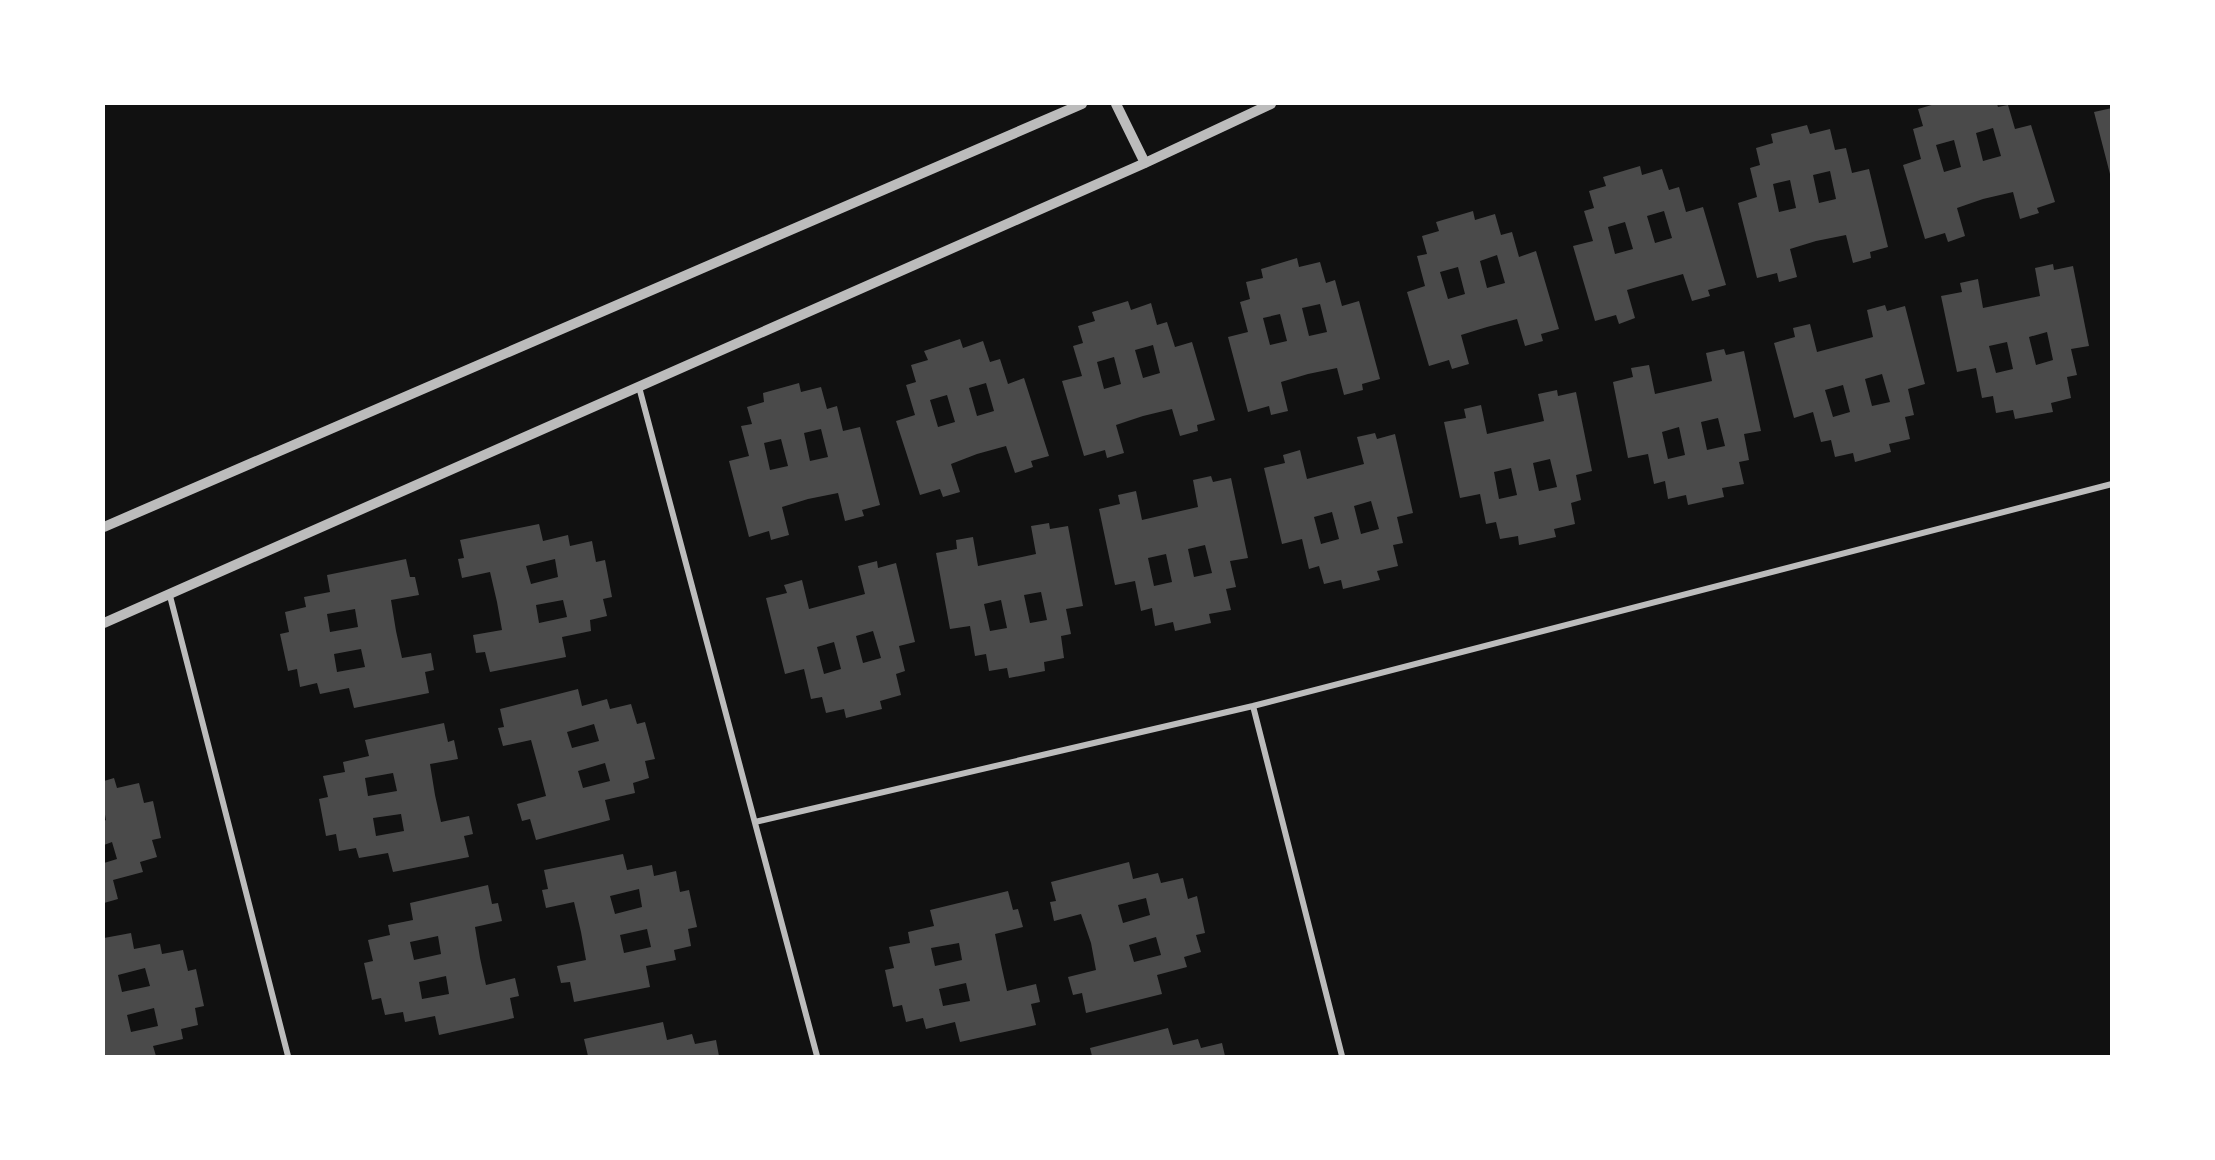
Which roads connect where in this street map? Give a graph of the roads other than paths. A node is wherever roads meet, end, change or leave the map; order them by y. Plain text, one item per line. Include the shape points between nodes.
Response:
1 (1082, 104) edge
2 (1116, 104) edge
3 (1271, 104) edge
4 (1145, 163) junction
5 (639, 387) junction
6 (2112, 484) edge
7 (104, 527) edge
8 (170, 596) junction
9 (104, 623) edge
10 (1253, 706) junction
11 (755, 822) junction
12 (288, 1056) edge
13 (817, 1056) edge
14 (1342, 1056) edge

1 - 7 street
2 - 4 street
3 - 4 street
4 - 5 street
5 - 8 street
5 - 11 street
6 - 10 street
8 - 9 street
8 - 12 street
10 - 11 street
10 - 14 street
11 - 13 street

